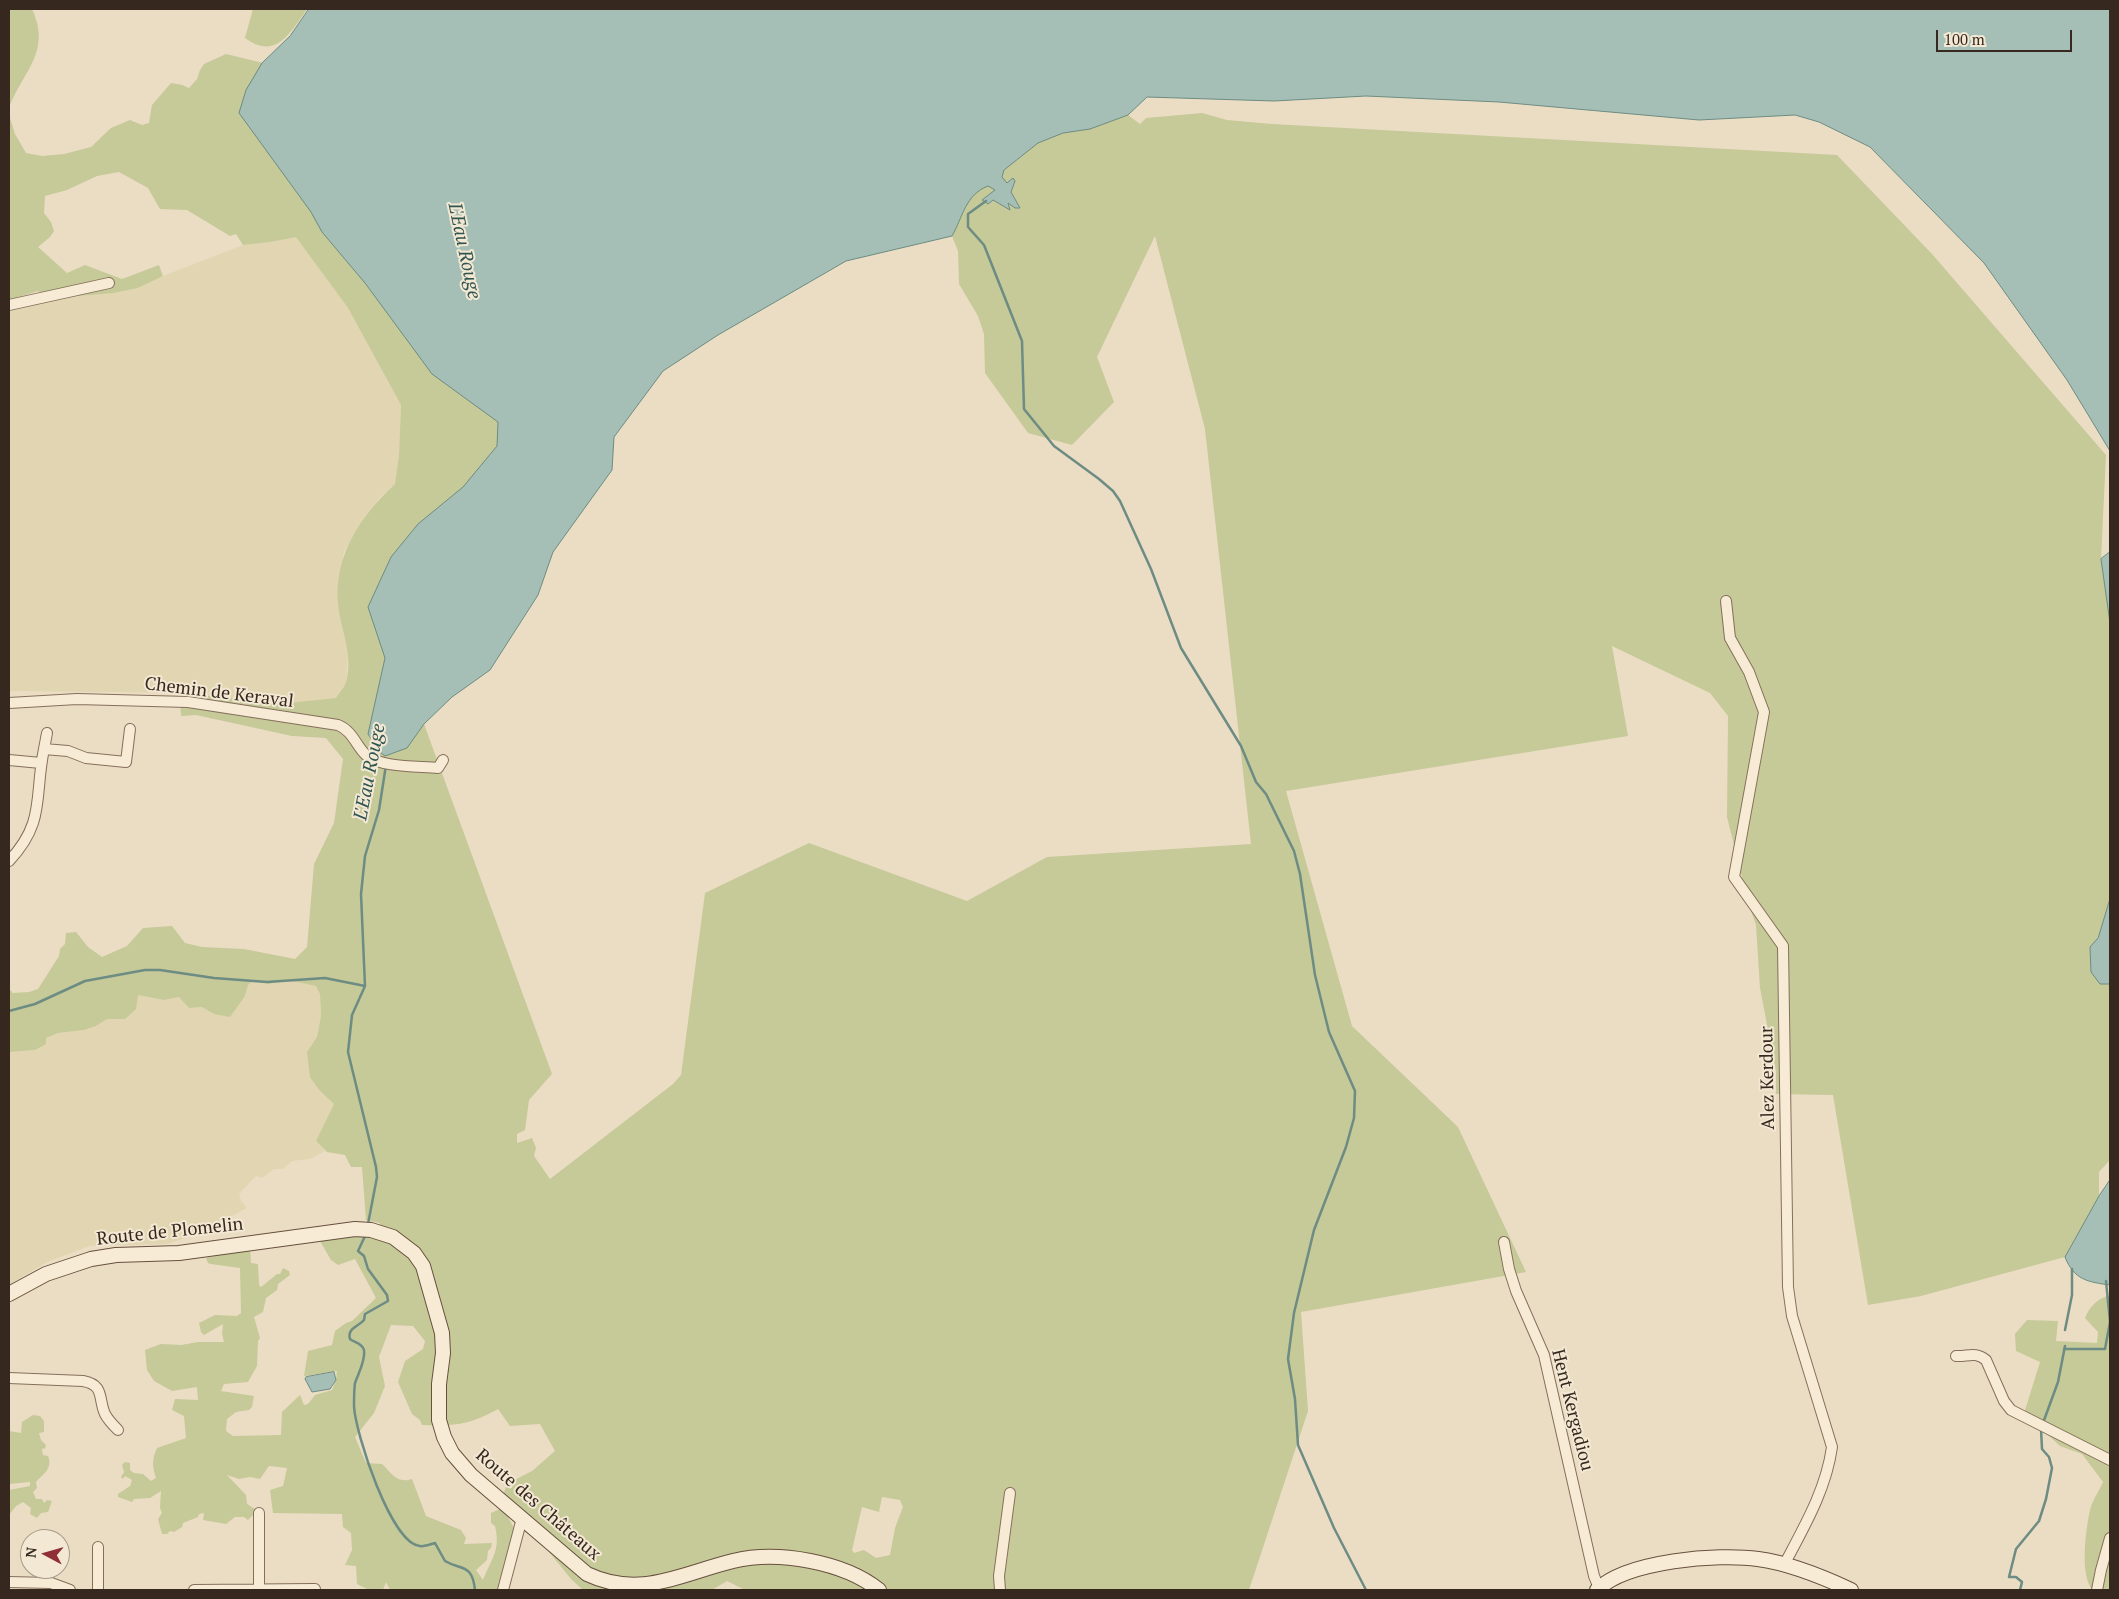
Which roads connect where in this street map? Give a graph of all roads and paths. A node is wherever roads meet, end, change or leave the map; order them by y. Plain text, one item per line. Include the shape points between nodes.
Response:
1 (109, 283) dead end
2 (9, 305) edge
3 (1726, 601) dead end
4 (9, 703) edge
5 (130, 729) dead end
6 (46, 733) dead end
7 (44, 749) junction
8 (9, 760) edge
9 (443, 760) dead end
10 (41, 763) junction
11 (9, 861) edge
12 (368, 1229) joint
13 (1504, 1242) dead end
14 (9, 1294) edge
15 (1956, 1356) dead end
16 (9, 1378) edge
17 (118, 1430) dead end
18 (2110, 1460) edge
19 (1010, 1493) dead end
20 (259, 1513) dead end
21 (522, 1518) junction
22 (2110, 1538) edge
23 (98, 1547) dead end
24 (1784, 1565) junction
25 (9, 1582) edge
26 (315, 1589) edge
27 (1598, 1589) edge
28 (70, 1590) edge
29 (98, 1590) edge
30 (194, 1590) edge
31 (259, 1590) edge
32 (503, 1590) edge
33 (879, 1590) edge
34 (1000, 1590) edge
35 (1851, 1590) edge
36 (2097, 1590) edge

1 - 2 street
3 - 24 street, Alez Kerdour via 1730,638 1749,672 1764,712 1734,878 1783,946 1788,1287 1792,1316 1832,1447 1818,1499
4 - 9 street, Chemin de Keraval via 76,699 188,702 249,710 344,727 366,755 379,762 438,768
5 - 7 street via 126,762
6 - 7 street
7 - 10 street
8 - 10 street
10 - 11 street via 33,826
12 - 14 street, Route de Plomelin via 179,1253 91,1258 46,1274
12 - 21 street, Route des Châteaux via 393,1238 409,1249 427,1274 443,1340 438,1405 446,1442 470,1475
13 - 27 street, Hent Kergadiou via 1516,1291 1544,1355
15 - 18 street via 1982,1356 2011,1410
16 - 17 street via 91,1384 100,1392 105,1414
19 - 34 street
20 - 31 street
21 - 32 street
21 - 33 street, Route des Châteaux via 587,1574 618,1587 647,1586 734,1561 769,1557 839,1568
22 - 36 street
23 - 29 street
24 - 27 street via 1756,1558 1665,1563 1616,1577
24 - 35 street
25 - 28 street via 51,1583
26 - 31 street
30 - 31 street

